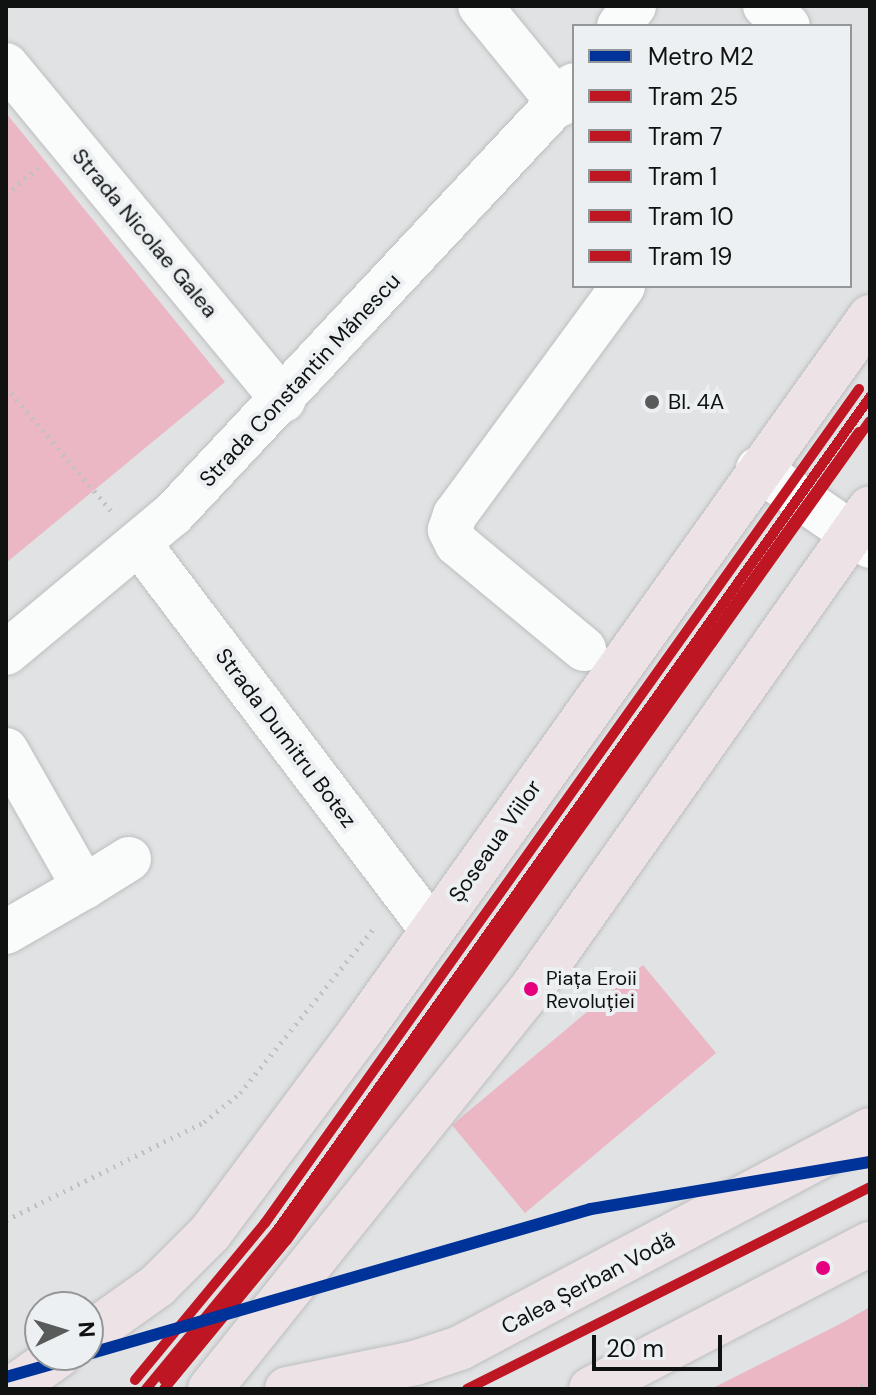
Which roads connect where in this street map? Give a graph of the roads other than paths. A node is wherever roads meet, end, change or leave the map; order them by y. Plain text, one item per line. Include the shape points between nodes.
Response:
1 (480, 6) edge
2 (634, 6) edge
3 (765, 6) edge
4 (620, 24) edge
5 (786, 24) edge
6 (6, 65) edge
7 (567, 95) edge
8 (622, 288) edge
9 (870, 317) edge
10 (283, 400) junction
11 (758, 469) junction
12 (864, 529) edge
13 (140, 545) junction
14 (584, 649) dead end
15 (6, 653) edge
16 (6, 750) edge
17 (129, 859) dead end
18 (84, 887) junction
19 (432, 929) junction
20 (6, 932) edge
21 (870, 1130) edge
22 (870, 1244) edge
23 (104, 1324) edge
24 (36, 1371) edge
25 (11, 1389) edge
26 (210, 1389) edge
27 (287, 1389) edge
28 (591, 1389) edge

1 - 7 street
2 - 4 street
3 - 5 street
6 - 10 street, Strada Nicolae Galea
7 - 10 street, Strada Constantin Mănescu
8 - 14 street via 455,515 450,530 457,544
9 - 11 main road, Șoseaua Viilor
10 - 13 street, Strada Constantin Mănescu
11 - 12 street
11 - 19 main road, Șoseaua Viilor
12 - 26 main road via 531,989
13 - 15 street, Strada Constantin Mănescu
13 - 19 street, Strada Dumitru Botez
16 - 18 street
17 - 18 street
18 - 20 street
19 - 23 main road, Șoseaua Viilor via 210,1233 157,1286
21 - 27 main road, Calea Șerban Vodă via 460,1348 415,1363
22 - 28 main road
24 - 25 main road

